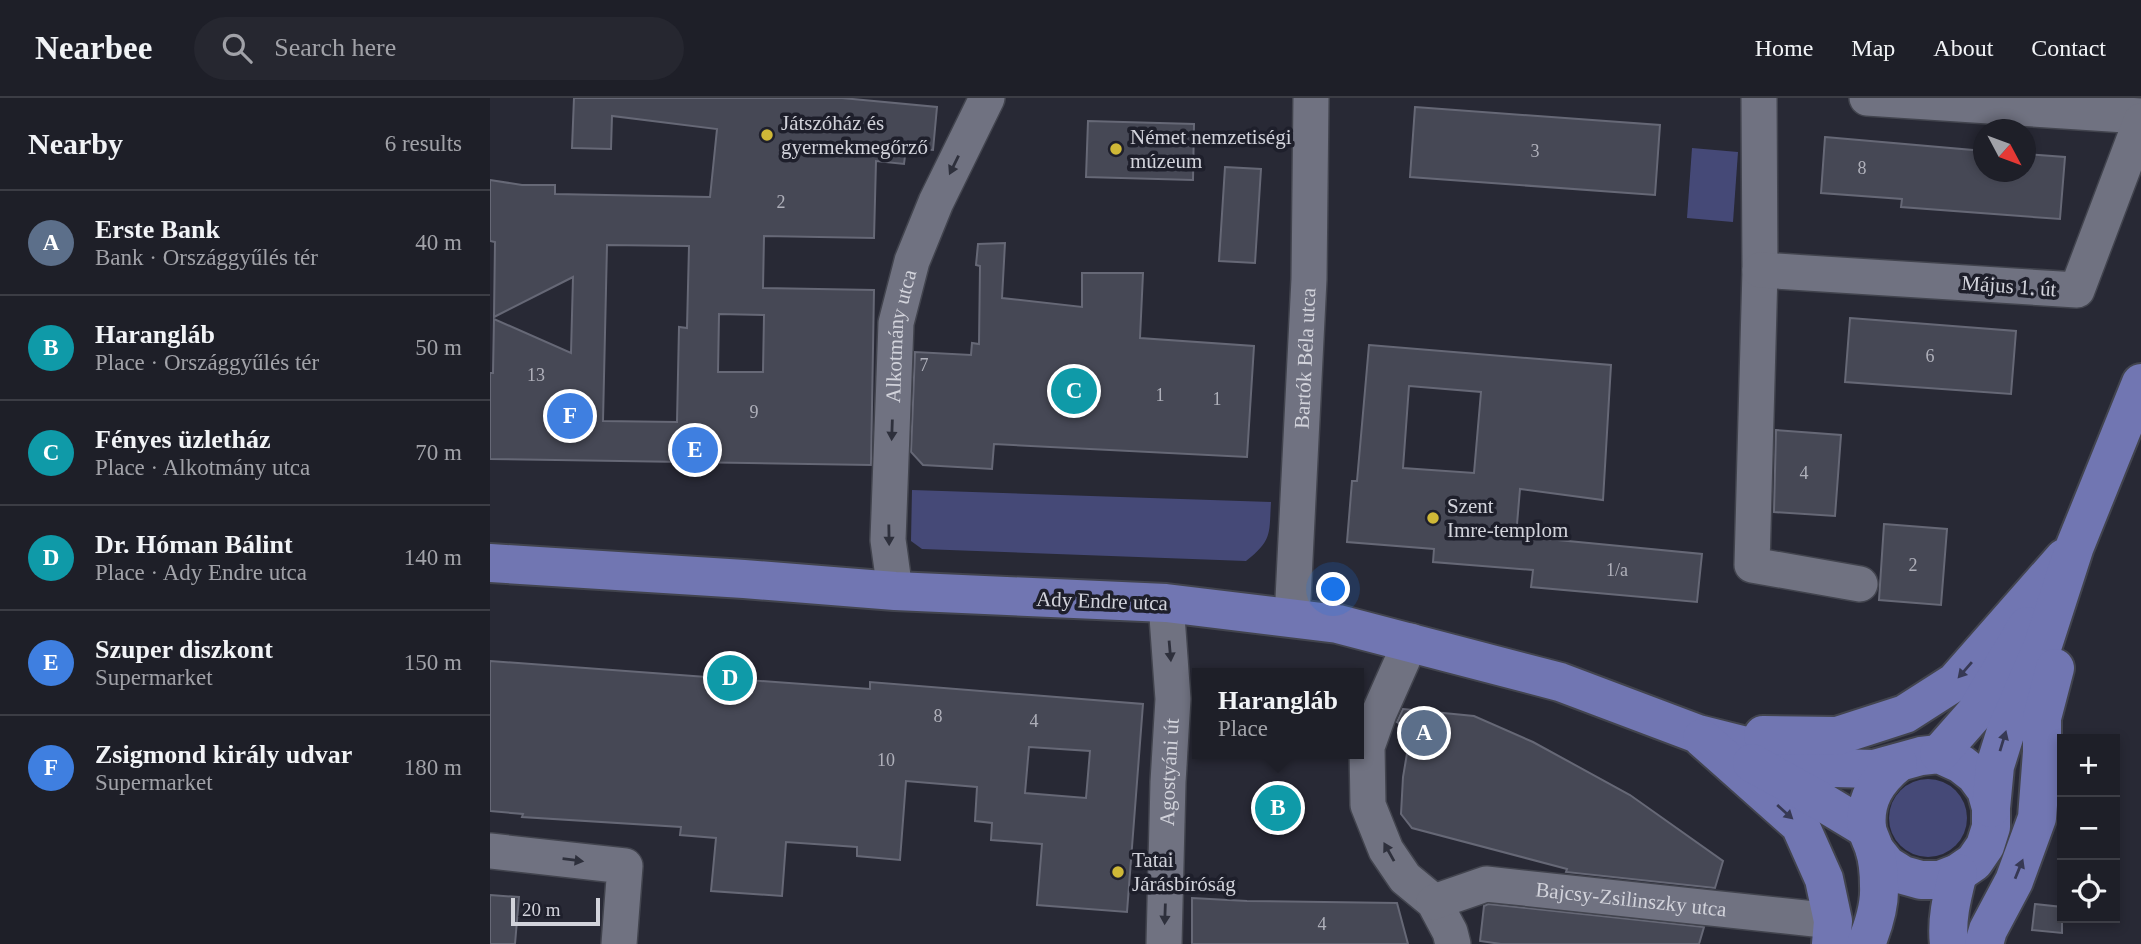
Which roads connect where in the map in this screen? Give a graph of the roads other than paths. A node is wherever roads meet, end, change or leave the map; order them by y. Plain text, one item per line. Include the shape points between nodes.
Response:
1 (1311, 98) edge
2 (1759, 98) edge
3 (1867, 98) edge
4 (986, 101) edge
5 (2141, 118) edge
6 (1760, 270) junction
7 (2141, 383) edge
8 (2074, 545) junction
9 (490, 563) edge
10 (1860, 584) dead end
11 (895, 592) junction
12 (1166, 603) junction
13 (1292, 619) junction
14 (1411, 642) junction
15 (1698, 734) junction
16 (1939, 754) junction
17 (1898, 763) junction
18 (1991, 808) junction
19 (1871, 840) junction
20 (490, 851) edge
21 (1958, 873) junction
22 (1434, 902) junction
23 (1832, 933) edge
24 (619, 944) edge
25 (1164, 944) edge
26 (1453, 944) edge
27 (1866, 944) edge
28 (1949, 944) edge
29 (1984, 944) edge

1 - 13 street, Bartók Béla utca via 1309,279
2 - 6 street
3 - 5 street, Május 1. út
4 -> 11 street, Alkotmány utca via 912,261 896,323 888,540
5 - 6 street, Május 1. út via 2077,290
6 - 10 street via 1752,565
7 - 8 main road
8 -> 15 main road via 1955,682 1905,714 1837,736
8 - 16 main road via 1976,712
18 -> 8 main road via 1995,766 2006,731 2043,645
29 -> 8 main road via 2037,818 2042,719 2066,633
9 - 11 main road, Ady Endre utca
11 - 12 main road, Ady Endre utca
12 - 13 main road, Ady Endre utca
12 -> 25 street, Agostyáni út via 1173,699
13 - 14 main road, Ady Endre utca via 1338,624
14 - 15 main road, Ady Endre utca via 1560,682
22 -> 14 street via 1398,869 1368,805 1367,747
15 - 17 main road via 1834,768 1874,769
15 - 19 main road via 1819,800
15 -> 23 main road via 1800,825 1825,879
16 - 17 main road
16 - 18 main road via 1975,775
17 - 19 main road via 1885,773 1868,802
18 - 21 main road via 1985,846 1974,862
19 - 21 main road via 1887,865 1903,875 1940,880
19 - 27 main road via 1880,887
20 -> 24 street via 625,866
21 - 28 main road via 1950,904
22 - 23 street, Bajcsy-Zsilinszky utca via 1486,884
22 - 26 street

